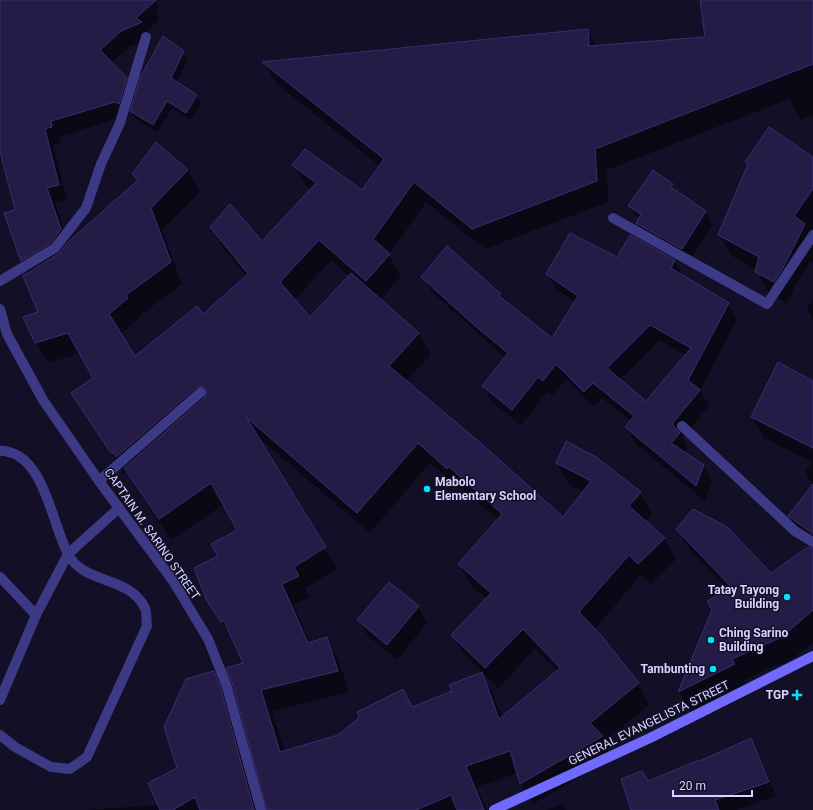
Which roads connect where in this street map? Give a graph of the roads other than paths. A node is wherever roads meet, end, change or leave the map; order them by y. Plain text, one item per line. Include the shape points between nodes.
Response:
1 (146, 37) dead end
2 (613, 218) dead end
3 (813, 235) edge
4 (0, 280) edge
5 (0, 309) edge
6 (201, 392) dead end
7 (682, 426) dead end
8 (0, 451) edge
9 (99, 481) junction
10 (119, 508) junction
11 (813, 542) edge
12 (68, 554) junction
13 (0, 577) edge
14 (36, 615) junction
15 (813, 656) edge
16 (0, 700) edge
17 (0, 735) edge
18 (261, 810) edge
19 (494, 810) edge

1 - 4 street via 120,123 101,164 86,208 55,248
2 - 3 street via 767,304
5 - 9 street, CAPTAIN M. SARINO STREET via 7,334 43,400
6 - 9 street
7 - 11 street via 795,531
8 - 12 street via 18,455 30,466 45,493
9 - 10 street, CAPTAIN M. SARINO STREET
10 - 12 street
10 - 18 street, CAPTAIN M. SARINO STREET via 173,581 208,639 226,684
12 - 14 street
12 - 17 street via 84,571 134,592 145,609 147,626 87,757 70,769 51,766 14,747
13 - 14 street
14 - 16 street
15 - 19 main road, GENERAL EVANGELISTA STREET via 644,741

